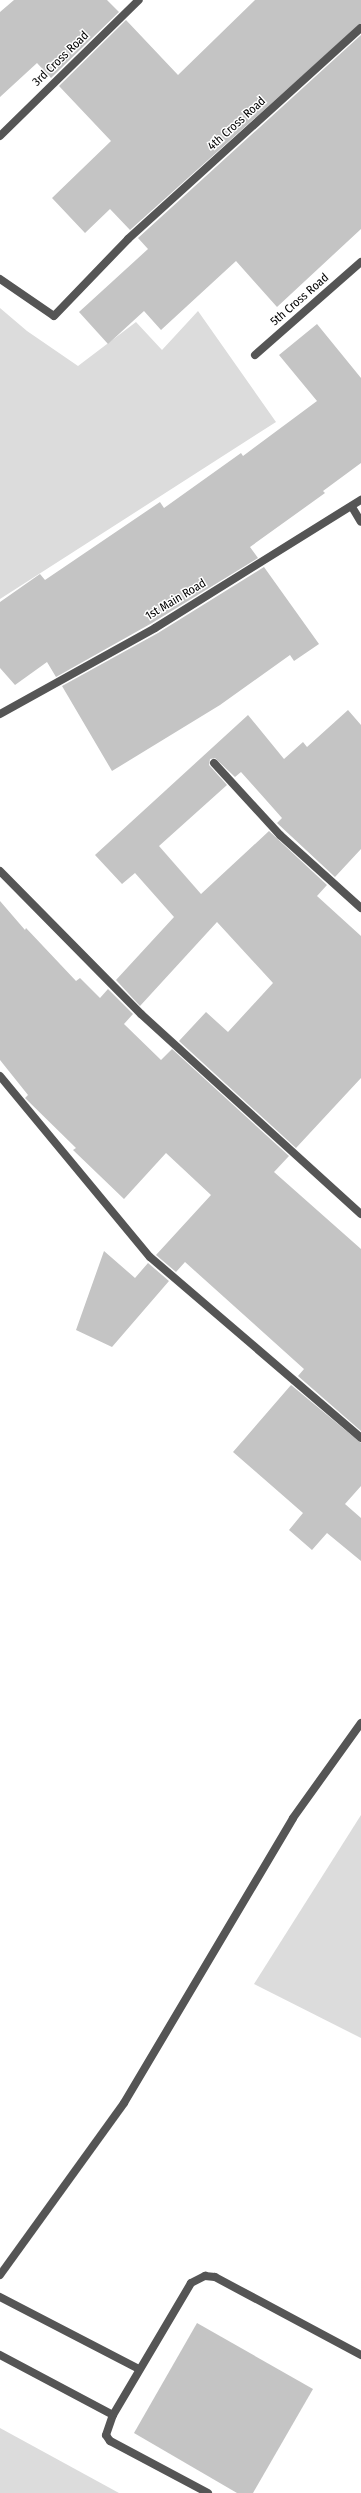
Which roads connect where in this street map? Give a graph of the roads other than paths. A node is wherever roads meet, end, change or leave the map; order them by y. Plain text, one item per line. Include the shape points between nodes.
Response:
1 (139, 0) edge
2 (361, 28) edge
3 (0, 136) edge
4 (361, 262) edge
5 (0, 279) edge
6 (255, 355) dead end
7 (361, 500) edge
8 (352, 507) junction
9 (361, 522) edge
10 (0, 714) edge
11 (214, 763) dead end
12 (0, 871) edge
13 (361, 908) edge
14 (0, 1076) edge
15 (361, 1214) edge
16 (361, 1438) edge
17 (361, 1724) edge
18 (0, 2275) edge
19 (0, 2297) edge
20 (0, 2355) edge
21 (361, 2355) edge
22 (139, 2369) junction
23 (113, 2415) junction
24 (208, 2493) edge

1 - 3 street, 3rd Cross Road
2 - 5 street, 4th Cross Road via 128,238 54,316
4 - 6 street, 5th Cross Road
7 - 8 street, 1st Main Road
8 - 9 street
8 - 10 street, 1st Main Road via 155,628
11 - 13 street via 280,835
12 - 15 street via 141,1014
14 - 16 street via 150,1257
17 - 18 street via 293,1818 124,2104
19 - 22 street
20 - 23 street
21 - 22 street via 215,2277 205,2276 191,2283
22 - 23 street
23 - 24 street via 106,2435 110,2441

